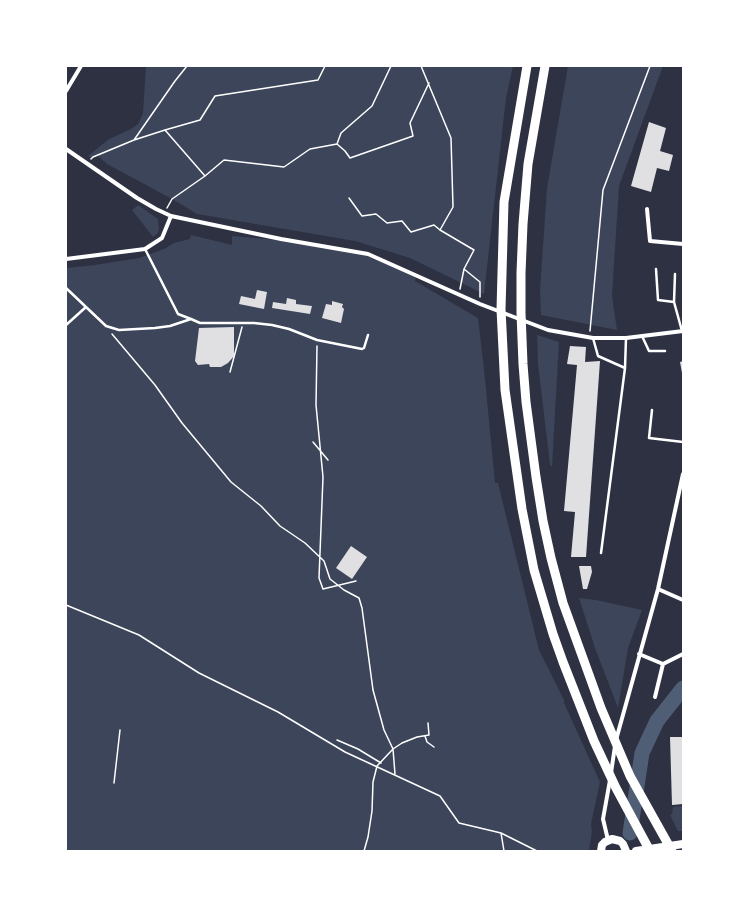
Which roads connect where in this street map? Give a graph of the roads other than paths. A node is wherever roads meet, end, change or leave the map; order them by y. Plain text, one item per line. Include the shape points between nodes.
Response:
1 (81, 66) edge
2 (527, 66) edge
3 (545, 66) edge
4 (66, 91) edge
5 (66, 150) edge
6 (647, 209) dead end
7 (171, 216) junction
8 (683, 244) edge
9 (145, 249) junction
10 (66, 259) edge
11 (656, 269) dead end
12 (675, 274) dead end
13 (66, 288) edge
14 (674, 302) junction
15 (86, 307) junction
16 (191, 319) junction
17 (66, 325) edge
18 (683, 331) edge
19 (368, 335) dead end
20 (642, 336) junction
21 (591, 338) junction
22 (626, 338) junction
23 (665, 351) dead end
24 (625, 368) junction
25 (652, 410) dead end
26 (683, 442) edge
27 (683, 474) edge
28 (601, 553) dead end
29 (658, 589) junction
30 (683, 600) edge
31 (639, 654) junction
32 (683, 654) edge
33 (663, 664) junction
34 (656, 697) dead end
35 (608, 840) junction
36 (683, 844) edge
37 (601, 851) edge
38 (626, 851) edge
39 (636, 851) edge
40 (650, 851) edge
41 (672, 851) edge

1 - 4 street
2 - 40 highway via 504,202 501,309 506,390 522,509 534,570 553,634 594,741
3 - 41 highway via 528,164 522,224 521,273 526,402 543,521 563,603 601,708 630,776
5 - 7 street via 137,198
6 - 8 street via 650,241
7 - 9 street via 162,238
7 - 21 street via 368,254 480,304 548,330
9 - 10 street
9 - 16 lane via 178,314
11 - 14 lane via 658,300
12 - 14 lane
13 - 15 lane
14 - 18 lane
15 - 16 lane via 106,326 119,330 170,326
15 - 17 lane
16 - 19 lane via 200,323 254,323 289,329 317,340 362,349
18 - 20 street
20 - 22 street
20 - 23 lane via 648,351
21 - 22 street
21 - 24 lane via 598,356
22 - 24 lane
24 - 28 lane
25 - 26 lane via 649,438
27 - 29 street
29 - 30 street
29 - 31 street
31 - 33 street
31 - 35 street via 616,739 603,819
32 - 33 street
33 - 34 street
35 - 37 main road via 602,845
35 - 38 main road via 620,841
36 - 39 main road

